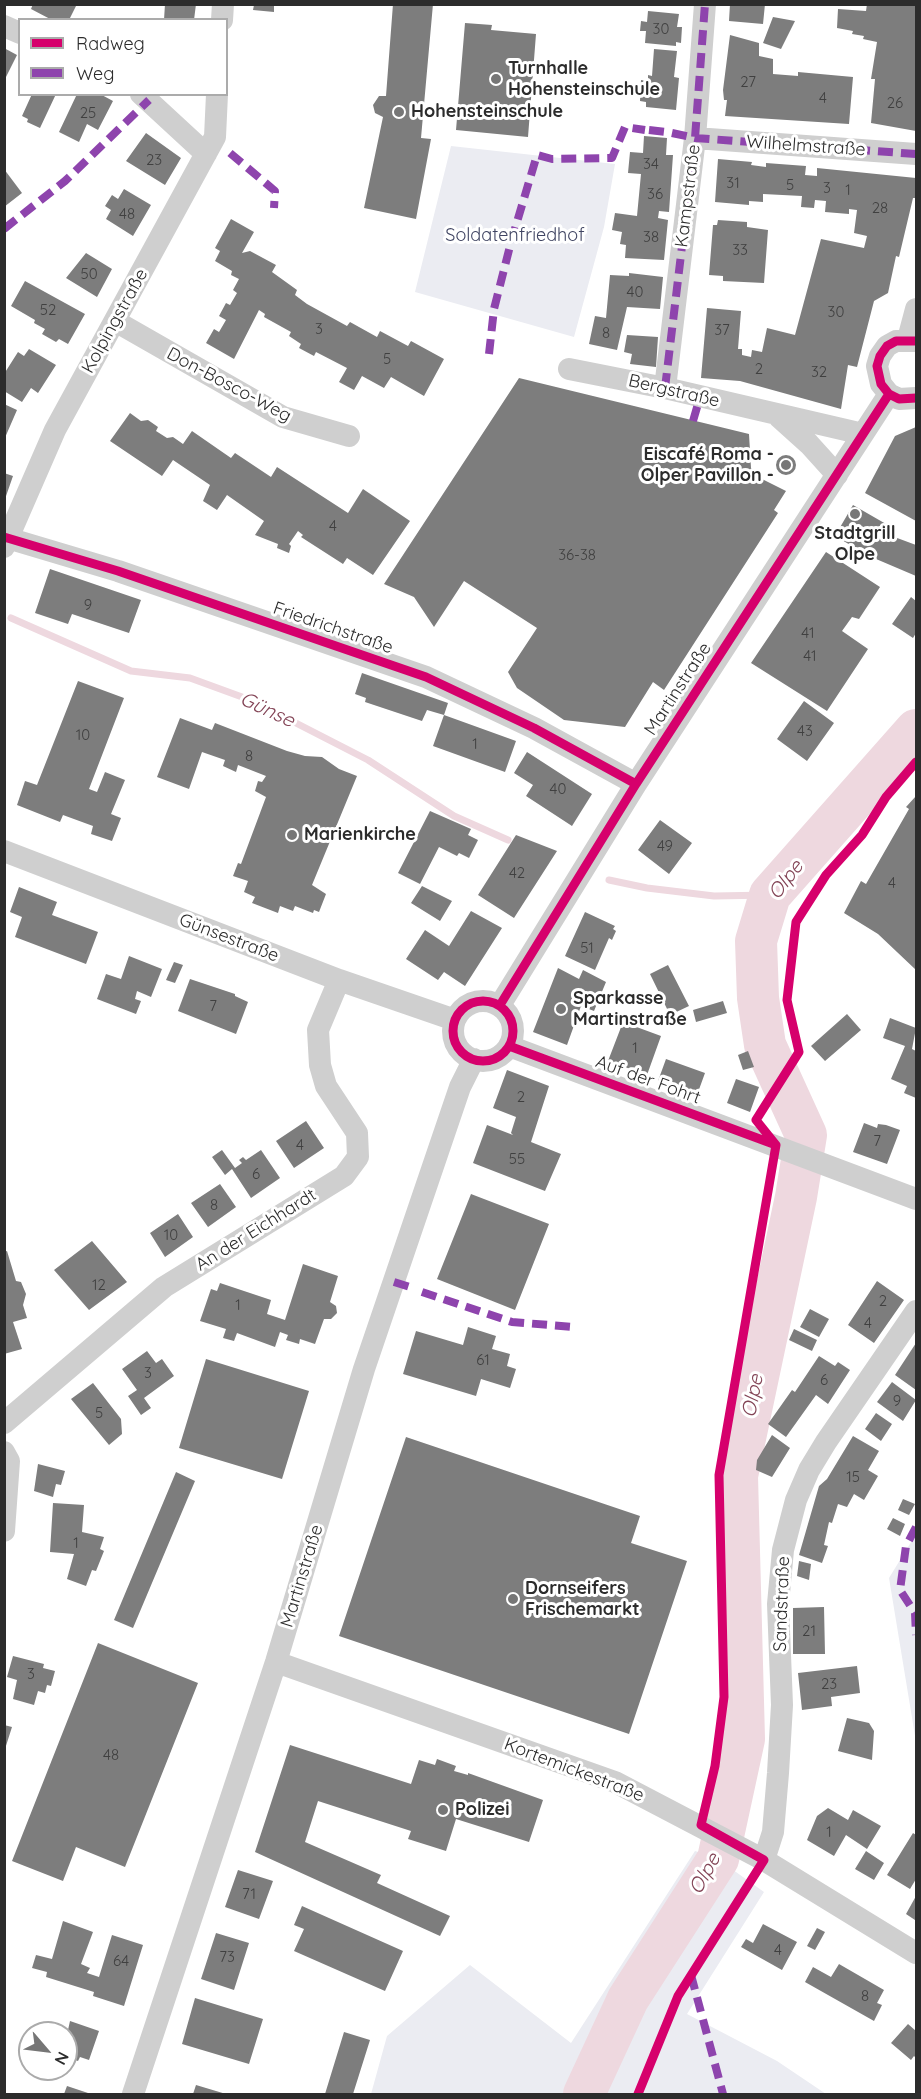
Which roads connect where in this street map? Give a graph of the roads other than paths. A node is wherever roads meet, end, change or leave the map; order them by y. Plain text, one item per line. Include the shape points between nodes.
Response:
1 (705, 4) edge
2 (4, 26) edge
3 (18, 32) edge
4 (143, 96) edge
5 (217, 96) edge
6 (695, 138) junction
7 (206, 154) junction
8 (916, 154) edge
9 (916, 309) edge
10 (115, 321) junction
11 (912, 340) edge
12 (569, 369) dead end
13 (665, 388) junction
14 (889, 394) junction
15 (916, 398) edge
16 (778, 416) junction
17 (863, 434) junction
18 (349, 436) dead end
19 (837, 475) junction
20 (6, 541) edge
21 (636, 784) junction
22 (4, 850) edge
23 (339, 980) junction
24 (500, 1005) junction
25 (455, 1020) junction
26 (509, 1046) junction
27 (474, 1059) junction
28 (916, 1199) edge
29 (916, 1311) edge
30 (4, 1424) edge
31 (4, 1452) edge
32 (4, 1531) edge
33 (276, 1662) junction
34 (764, 1860) junction
35 (916, 1953) edge
36 (133, 2094) edge

1 - 6 street, Kampstraße
2 - 3 street
4 - 7 street
5 - 7 street, Kolpingstraße via 215,137
6 - 8 street, Wilhelmstraße
6 - 13 street, Kampstraße
7 - 10 street, Kolpingstraße
9 - 11 street
10 - 18 street, Don-Bosco-Weg via 283,417
10 - 20 street, Kolpingstraße via 55,430
11 - 14 street via 896,341 880,356 877,374
12 - 13 street, Bergstraße
13 - 16 street, Bergstraße
14 - 15 street via 899,399
14 - 17 street, Martinstraße
16 - 17 street, Bergstraße
16 - 19 street, Bergstraße
17 - 19 street, Martinstraße
19 - 21 street, Martinstraße
20 - 21 street, Friedrichstraße via 118,571 426,677 534,728
21 - 24 street, Martinstraße
22 - 23 street, Günsestraße
23 - 25 street, Günsestraße
23 - 30 street, An der Eichhardt via 318,1030 326,1086 357,1133 358,1157 344,1176 164,1287
24 - 25 street via 483,1000 474,1002
24 - 26 street via 511,1019 513,1037
25 - 27 street via 456,1044
26 - 27 street via 498,1057
26 - 28 street, Auf der Fohrt
27 - 33 street, Martinstraße via 460,1087 364,1369
29 - 34 street, Sandstraße via 826,1442 796,1500 783,1550 778,1604 782,1705 773,1832
31 - 32 street via 9,1461
33 - 34 street, Kortemickestraße via 615,1782
33 - 36 street, Martinstraße
34 - 35 street, Kortemickestraße

